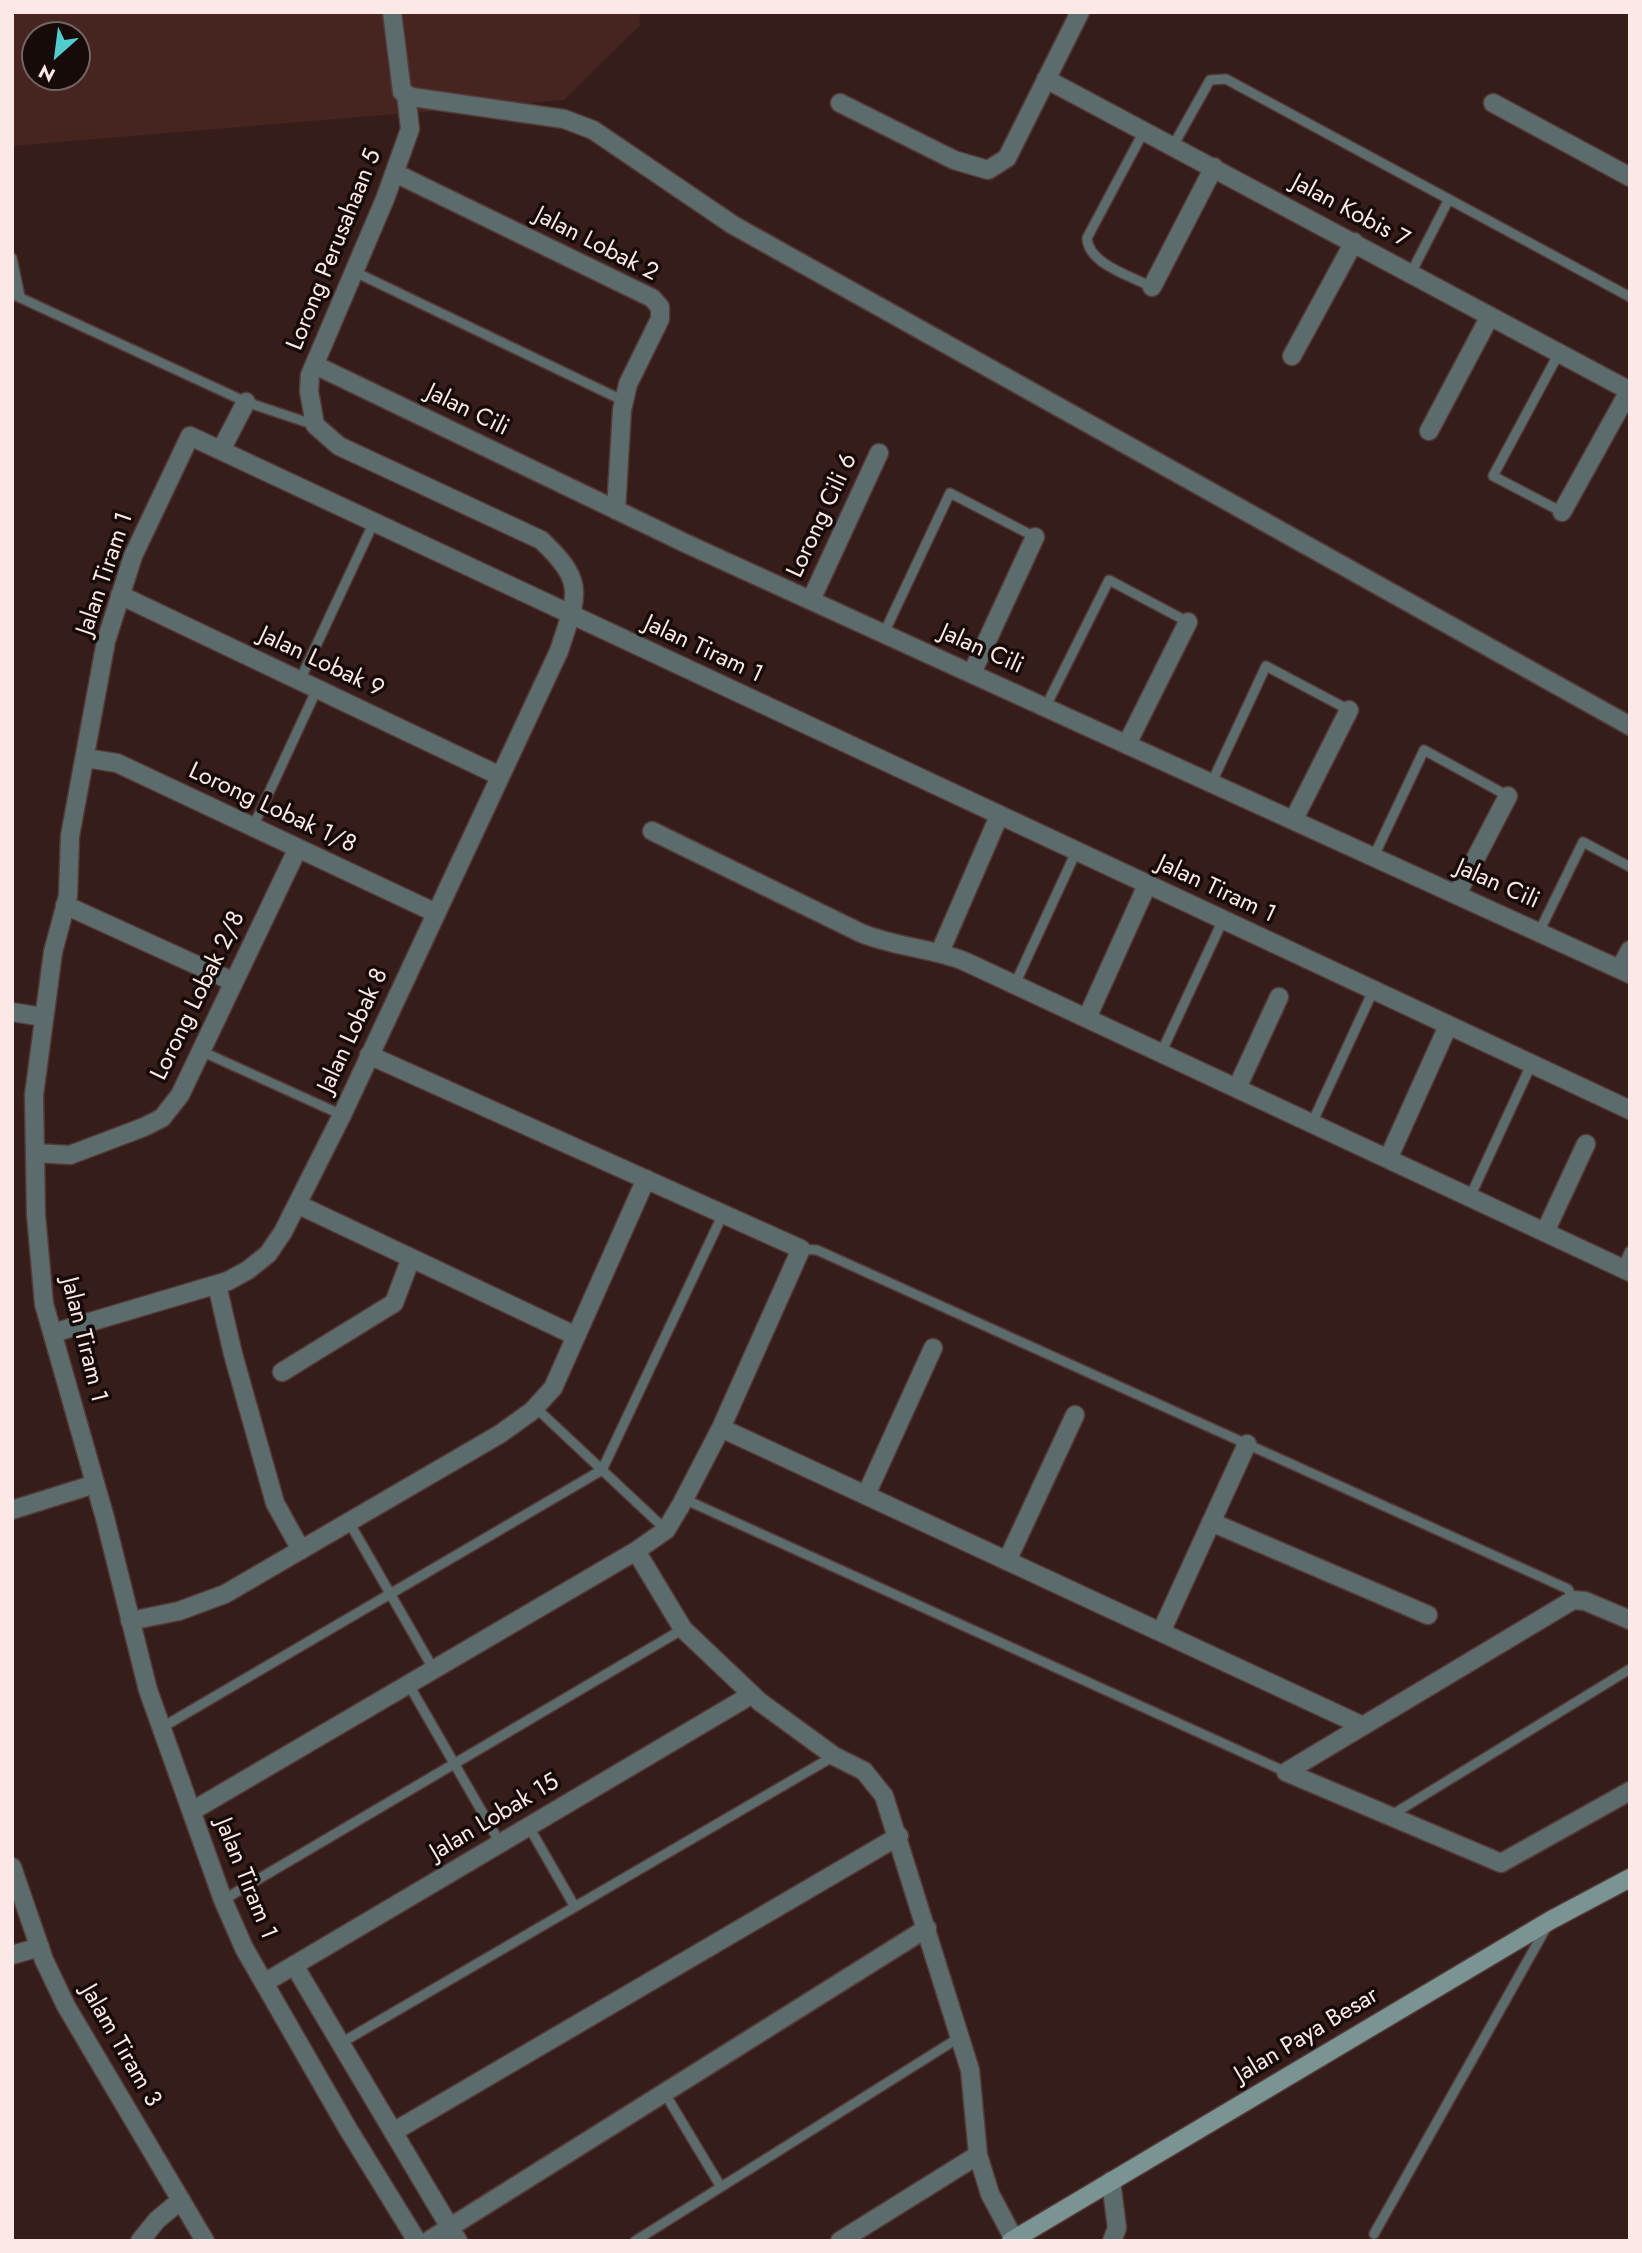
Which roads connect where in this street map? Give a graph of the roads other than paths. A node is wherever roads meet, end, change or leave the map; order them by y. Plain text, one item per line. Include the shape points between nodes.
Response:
1 (392, 12) edge
2 (1080, 12) edge
3 (1046, 79) junction
4 (404, 93) junction
5 (840, 103) dead end
6 (1493, 103) dead end
7 (1144, 131) junction
8 (1174, 146) junction
9 (1214, 167) junction
10 (395, 173) junction
11 (1630, 177) edge
12 (1449, 199) junction
13 (1354, 242) junction
14 (12, 258) edge
15 (355, 272) junction
16 (1411, 273) junction
17 (1152, 287) joint
18 (16, 296) edge
19 (1630, 297) edge
20 (1490, 316) junction
21 (1559, 353) junction
22 (1292, 356) dead end
23 (315, 365) junction
24 (1630, 391) edge
25 (624, 401) junction
26 (246, 402) junction
27 (315, 425) junction
28 (1429, 430) dead end
29 (221, 450) junction
30 (879, 453) dead end
31 (616, 510) junction
32 (1562, 512) joint
33 (374, 522) junction
34 (1035, 537) joint
35 (121, 595) junction
36 (811, 600) junction
37 (571, 615) junction
38 (1188, 622) joint
39 (884, 633) junction
40 (972, 673) junction
41 (300, 680) junction
42 (317, 689) junction
43 (1045, 706) junction
44 (1349, 709) joint
45 (1630, 726) edge
46 (1127, 744) junction
47 (85, 758) junction
48 (500, 776) junction
49 (1212, 782) junction
50 (1508, 796) joint
51 (999, 816) junction
52 (1294, 820) junction
53 (253, 827) junction
54 (652, 831) dead end
55 (298, 848) junction
56 (1076, 852) junction
57 (1374, 856) junction
58 (1630, 867) edge
59 (1147, 885) junction
60 (1457, 894) junction
61 (65, 905) junction
62 (436, 913) junction
63 (1223, 920) junction
64 (1539, 932) junction
65 (1630, 950) edge
66 (940, 952) junction
67 (1625, 972) edge
68 (234, 982) junction
69 (1015, 984) junction
70 (1373, 991) junction
71 (1279, 997) dead end
72 (12, 1012) edge
73 (43, 1017) junction
74 (1087, 1018) junction
75 (1448, 1026) junction
76 (201, 1051) junction
77 (1161, 1053) junction
78 (369, 1055) junction
79 (1531, 1065) junction
80 (1237, 1088) junction
81 (1630, 1110) edge
82 (342, 1115) junction
83 (1312, 1123) junction
84 (1586, 1144) dead end
85 (35, 1153) junction
86 (1388, 1159) junction
87 (646, 1179) junction
88 (1470, 1197) junction
89 (297, 1204) junction
90 (723, 1214) junction
91 (1545, 1232) junction
92 (801, 1249) junction
93 (1630, 1251) edge
94 (411, 1258) junction
95 (1626, 1270) edge
96 (217, 1285) junction
97 (53, 1333) junction
98 (576, 1336) junction
99 (933, 1348) dead end
100 (282, 1371) dead end
101 (535, 1407) junction
102 (1076, 1415) dead end
103 (721, 1428) junction
104 (1247, 1444) junction
105 (603, 1470) junction
106 (95, 1484) junction
107 (866, 1495) junction
108 (684, 1499) junction
109 (12, 1510) edge
110 (349, 1522) junction
111 (1211, 1522) junction
112 (666, 1530) junction
113 (301, 1550) junction
114 (636, 1551) junction
115 (1007, 1560) junction
116 (391, 1595) junction
117 (1573, 1600) junction
118 (1428, 1615) dead end
119 (130, 1620) junction
120 (1630, 1620) edge
121 (682, 1629) junction
122 (1161, 1632) junction
123 (1630, 1669) edge
124 (434, 1670) junction
125 (408, 1685) junction
126 (751, 1695) junction
127 (1363, 1726) junction
128 (162, 1728) junction
129 (834, 1756) junction
130 (453, 1762) junction
131 (1286, 1772) junction
132 (1630, 1791) edge
133 (192, 1811) junction
134 (1390, 1816) junction
135 (529, 1826) junction
136 (898, 1836) junction
137 (500, 1843) junction
138 (12, 1867) edge
139 (1630, 1878) edge
140 (223, 1900) junction
141 (575, 1907) junction
142 (1551, 1920) junction
143 (927, 1928) junction
144 (40, 1947) junction
145 (12, 1955) edge
146 (294, 1965) junction
147 (264, 1983) junction
148 (960, 2037) junction
149 (341, 2043) junction
150 (664, 2092) junction
151 (393, 2132) junction
152 (978, 2155) junction
153 (1111, 2181) junction
154 (721, 2187) junction
155 (181, 2200) junction
156 (453, 2234) edge
157 (1374, 2234) dead end
158 (1013, 2240) edge
159 (140, 2241) edge
160 (205, 2241) edge
161 (417, 2241) edge
162 (428, 2241) edge
163 (635, 2241) edge
164 (840, 2241) edge
165 (1112, 2241) edge

1 - 4 street, Lorong Perusahaan 5
2 - 3 street
3 - 5 street via 1007,158 988,170 954,160
3 - 7 street, Jalan Kobis 7
4 - 10 street, Lorong Perusahaan 5 via 410,129
4 - 45 street via 564,119 593,130 733,225
6 - 11 street
7 - 8 street, Jalan Kobis 7
7 - 17 lane via 1087,238 1096,258
8 - 9 street, Jalan Kobis 7
8 - 12 lane via 1206,85 1220,77
9 - 13 street, Jalan Kobis 7
9 - 17 street
10 - 15 street, Lorong Perusahaan 5
10 - 25 street, Jalan Lobak 2 via 652,299 660,307 660,318
12 - 16 lane
12 - 19 lane
13 - 16 street, Jalan Kobis 7
13 - 22 street
14 - 18 lane
15 - 23 street, Lorong Perusahaan 5
15 - 25 lane
16 - 20 street, Jalan Kobis 7
18 - 26 lane
20 - 21 street, Jalan Kobis 7
20 - 28 street
21 - 24 street, Jalan Kobis 7
21 - 32 lane via 1493,475
23 - 27 street, Lorong Perusahaan 5 via 309,391
23 - 31 street, Jalan Cili
24 - 32 street
25 - 31 street, Jalan Lobak 2
26 - 27 lane
26 - 29 street
27 - 37 street via 339,446 541,540 563,561 573,579 576,591
29 - 33 street, Jalan Tiram 1
29 - 35 street, Jalan Tiram 1 via 190,436 133,556
30 - 36 street, Lorong Cili 6
31 - 36 street, Jalan Cili
33 - 37 street, Jalan Tiram 1
33 - 41 lane
34 - 39 lane via 950,493
34 - 40 street
35 - 41 street, Jalan Lobak 9
35 - 47 street, Jalan Tiram 1 via 106,641
36 - 39 street, Jalan Cili
37 - 48 street, Jalan Lobak 8 via 559,651
37 - 51 street, Jalan Tiram 1
38 - 43 lane via 1109,580
38 - 46 street
39 - 40 street, Jalan Cili
40 - 43 street, Jalan Cili
41 - 42 street, Jalan Lobak 9
42 - 48 street, Jalan Lobak 9
42 - 53 lane
43 - 46 street, Jalan Cili
44 - 49 lane via 1266,666
44 - 52 street
46 - 49 street, Jalan Cili
47 - 53 street, Lorong Lobak 1/8 via 117,763
47 - 61 street, Jalan Tiram 1 via 70,836
48 - 62 street, Jalan Lobak 8
49 - 52 street, Jalan Cili
50 - 57 lane via 1424,750
50 - 60 street
51 - 56 street, Jalan Tiram 1
51 - 66 street
52 - 57 street, Jalan Cili
53 - 55 street, Lorong Lobak 1/8
54 - 66 street via 861,933 885,943
55 - 62 street, Lorong Lobak 1/8
55 - 68 street, Lorong Lobak 2/8
56 - 59 street, Jalan Tiram 1
56 - 69 lane
57 - 60 street, Jalan Cili
58 - 64 lane via 1583,842
59 - 63 street, Jalan Tiram 1
59 - 74 street
60 - 64 street, Jalan Cili
61 - 68 street
61 - 73 street, Jalan Tiram 1
62 - 78 street, Jalan Lobak 8
63 - 70 street, Jalan Tiram 1
63 - 77 lane
64 - 67 street, Jalan Cili
65 - 67 street
66 - 69 street
68 - 76 street, Lorong Lobak 2/8
69 - 74 street
70 - 75 street, Jalan Tiram 1
70 - 83 lane
71 - 80 street
72 - 73 street
73 - 85 street, Jalan Tiram 1 via 34,1095
74 - 77 street
75 - 79 street, Jalan Tiram 1
75 - 86 street
76 - 82 lane
76 - 85 street, Lorong Lobak 2/8 via 180,1095 162,1118 70,1155
77 - 80 street
78 - 82 street, Jalan Lobak 8
78 - 87 street
79 - 81 street, Jalan Tiram 1
79 - 88 lane
80 - 83 street
82 - 89 street, Jalan Lobak 8
83 - 86 street
84 - 91 street
85 - 97 street, Jalan Tiram 1 via 44,1304
86 - 88 street
87 - 90 street
87 - 98 street
88 - 91 street
89 - 94 street
89 - 96 street, Jalan Lobak 8 via 268,1254
90 - 92 street
90 - 105 lane
91 - 95 street
92 - 103 street
92 - 104 lane via 817,1250
93 - 95 lane
94 - 98 street
94 - 100 street via 394,1303
96 - 97 street, Jalan Lobak 8
96 - 113 street via 275,1503
97 - 106 street, Jalan Tiram 1
98 - 101 street via 553,1388
99 - 107 street
101 - 105 lane
101 - 110 street via 500,1434
102 - 115 street
103 - 107 street
103 - 108 street
104 - 111 street
104 - 117 lane via 1568,1589
105 - 112 lane
105 - 116 lane
106 - 109 street
106 - 119 street, Jalan Tiram 1
107 - 115 street
108 - 112 street
108 - 131 lane
110 - 113 street
110 - 116 lane
111 - 118 street
111 - 122 street
112 - 114 street
113 - 119 street via 225,1594 178,1611
114 - 121 street
114 - 124 street
115 - 122 street
116 - 124 lane
116 - 128 lane
117 - 120 street
117 - 127 street
119 - 128 street, Jalan Tiram 1
121 - 126 street
121 - 130 lane
122 - 127 street
123 - 134 lane
124 - 125 street
125 - 130 lane
125 - 133 street
126 - 129 street
126 - 135 street, Jalan Lobak 15
127 - 131 street
128 - 133 street, Jalan Tiram 1
129 - 136 street via 864,1772 884,1796
129 - 141 lane
130 - 137 lane
130 - 140 lane
131 - 134 street
132 - 134 street via 1501,1863
133 - 140 street, Jalan Tiram 1
135 - 137 street, Jalan Lobak 15
135 - 141 lane
136 - 143 street
136 - 151 street
137 - 146 street, Jalan Lobak 15
138 - 144 street, Jalam Tiram 3
139 - 142 street, Jalan Paya Besar
140 - 147 street, Jalan Tiram 1
141 - 149 lane
142 - 153 street, Jalan Paya Besar
142 - 157 lane
143 - 148 street
143 - 150 street
144 - 145 street
144 - 155 street, Jalam Tiram 3 via 66,2006
146 - 147 street, Jalan Lobak 15
146 - 149 street
147 - 161 street, Jalan Tiram 1
148 - 152 street via 970,2070
148 - 154 lane
149 - 151 street
150 - 154 lane
150 - 156 street
151 - 156 street
152 - 158 street via 990,2194
152 - 164 street
153 - 158 street, Jalan Paya Besar
153 - 165 street via 1117,2228
154 - 163 lane
155 - 159 street
155 - 160 street, Jalam Tiram 3
156 - 162 street

